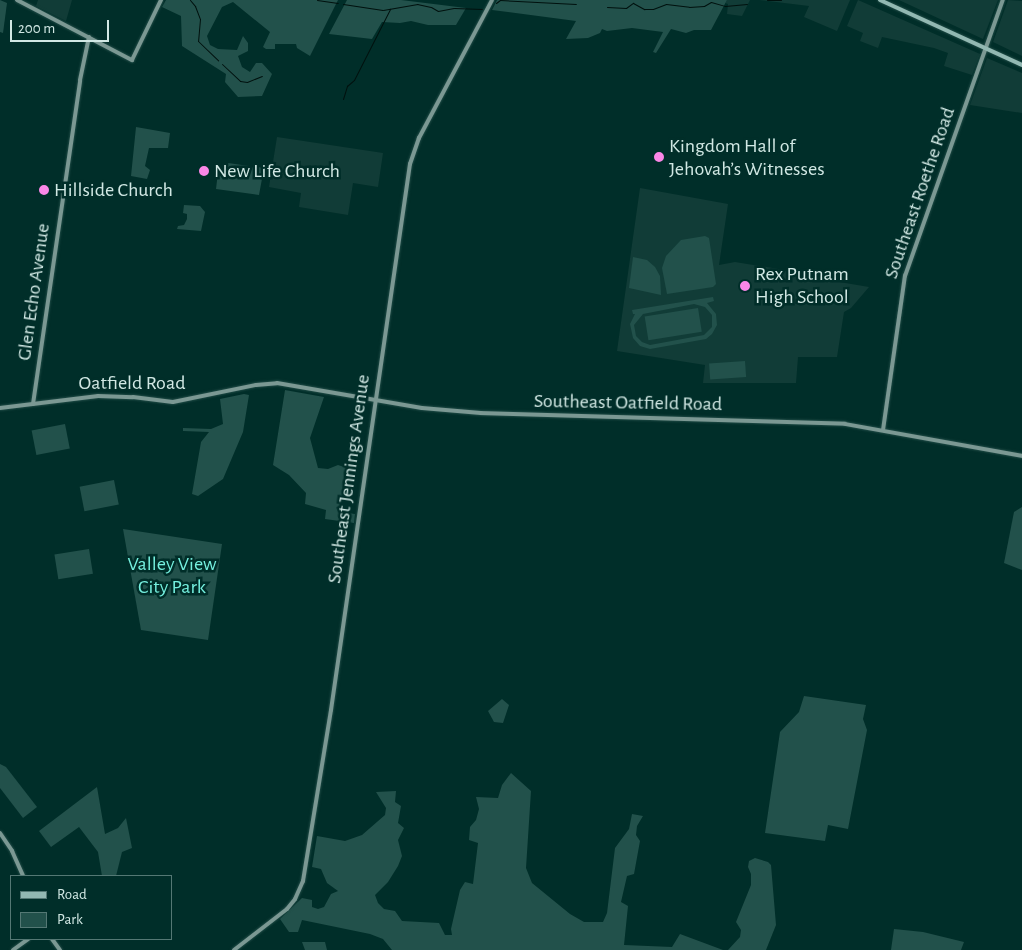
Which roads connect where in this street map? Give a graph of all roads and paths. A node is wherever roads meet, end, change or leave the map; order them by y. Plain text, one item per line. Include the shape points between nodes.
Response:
1 (17, 0) edge
2 (161, 0) edge
3 (492, 0) edge
4 (880, 0) edge
5 (1003, 0) edge
6 (89, 37) junction
7 (985, 48) junction
8 (1022, 65) edge
9 (234, 389) joint
10 (376, 400) junction
11 (33, 404) junction
12 (0, 408) edge
13 (883, 430) junction
14 (1022, 456) edge
15 (0, 833) edge
16 (23, 875) edge
17 (27, 940) edge
18 (13, 950) edge
19 (234, 950) edge

1 - 6 main road
2 - 6 main road via 132,60
3 - 10 main road, Southeast Jennings Avenue via 412,155
4 - 7 main road
5 - 7 main road, Southeast Roethe Road
6 - 11 main road, Glen Echo Avenue
7 - 8 main road
7 - 13 main road, Southeast Roethe Road via 905,276
9 - 10 main road, Southeast Oatfield Road via 277,383
9 - 11 main road, Oatfield Road via 175,402 98,396
10 - 13 main road, Southeast Oatfield Road via 422,408 506,415 828,422
10 - 19 main road, Southeast Jennings Avenue via 303,881 287,909
11 - 12 main road, Oatfield Road
13 - 14 main road, Southeast Oatfield Road
15 - 16 main road
17 - 18 main road

